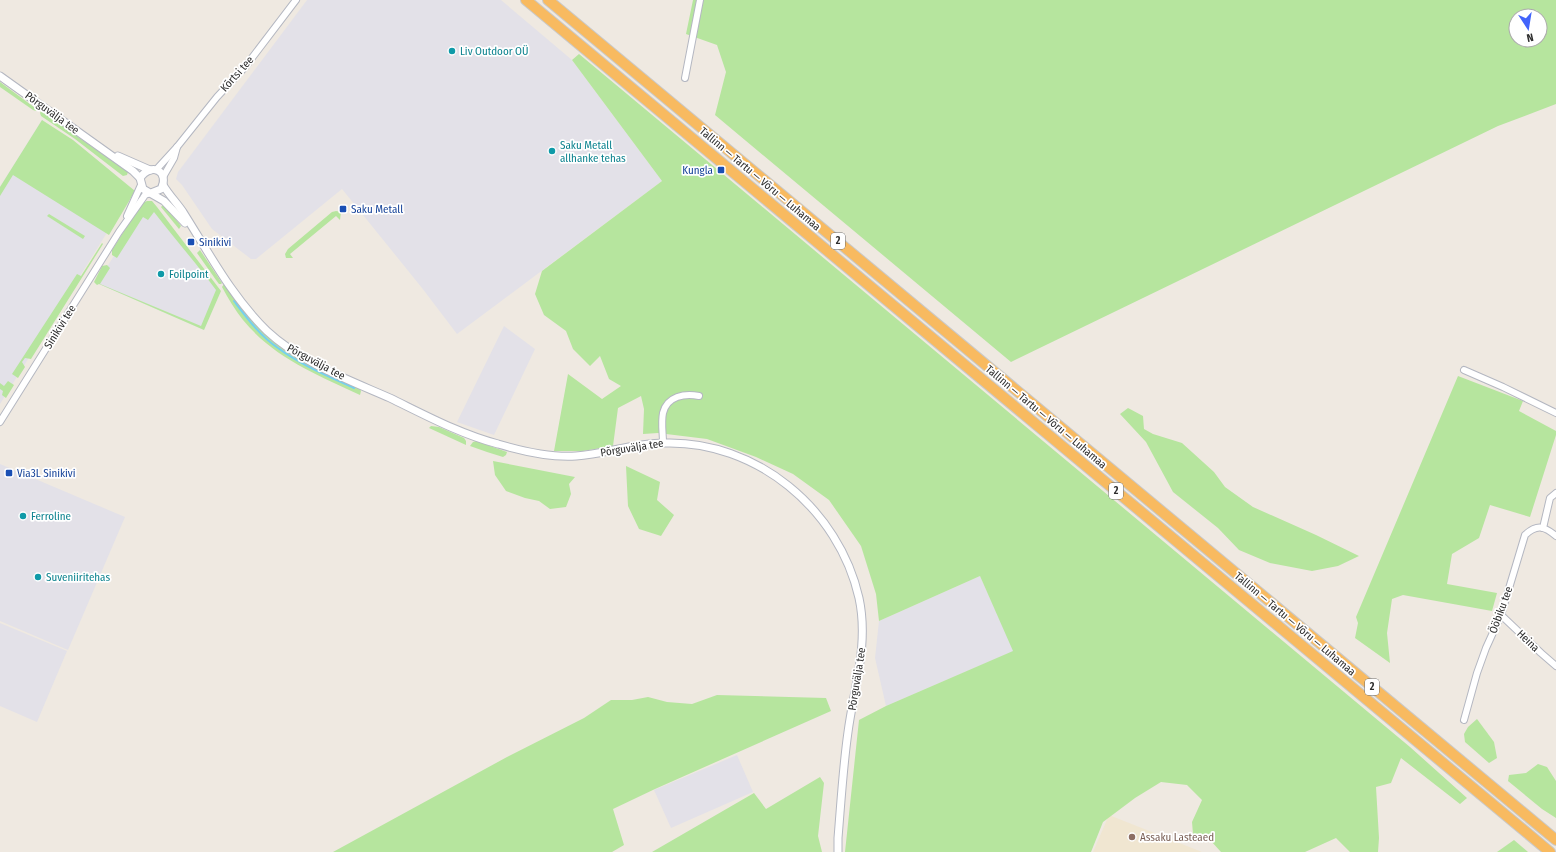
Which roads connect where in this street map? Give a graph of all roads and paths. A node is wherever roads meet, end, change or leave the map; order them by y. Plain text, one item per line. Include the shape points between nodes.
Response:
1 (296, 0) edge
2 (526, 0) edge
3 (548, 0) edge
4 (700, 0) edge
5 (0, 76) edge
6 (685, 78) dead end
7 (177, 147) junction
8 (104, 150) junction
9 (153, 170) junction
10 (163, 177) junction
11 (141, 182) junction
12 (163, 185) junction
13 (151, 193) junction
14 (119, 232) junction
15 (198, 238) junction
16 (1464, 370) dead end
17 (699, 396) dead end
18 (1556, 413) edge
19 (0, 422) edge
20 (663, 443) junction
21 (1556, 493) edge
22 (1544, 528) junction
23 (1556, 536) edge
24 (1501, 615) junction
25 (1556, 666) edge
26 (1464, 720) dead end
27 (1505, 814) junction
28 (1556, 840) edge
29 (838, 852) edge
30 (1538, 852) edge
31 (1550, 852) edge

1 - 7 street, Kõrtsi tee via 245,67
2 - 27 highway, Tallinn — Tartu — Võru — Luhamaa / 2
3 - 28 highway, Tallinn — Tartu — Võru — Luhamaa / 2
4 - 6 street
5 - 8 street, Põrguvälja tee
7 - 9 street, Kõrtsi tee
7 - 10 street, Kõrtsi tee
8 - 9 street, Põrguvälja tee
8 - 11 street, Põrguvälja tee via 133,171
9 - 10 street via 161,173
9 - 11 street via 144,173
10 - 12 street
11 - 13 street via 143,189
11 - 14 street, Sinikivi tee
12 - 13 street via 161,189
12 - 15 street, Põrguvälja tee via 182,210
13 - 14 street, Sinikivi tee via 143,198
13 - 15 street, Põrguvälja tee via 169,206
14 - 19 street, Sinikivi tee
15 - 20 street, Põrguvälja tee via 251,314 286,347 329,370 458,430 496,444 555,456 591,455
16 - 18 street
17 - 20 street via 689,393 681,395 666,406 663,414
20 - 29 street, Põrguvälja tee via 702,446 732,454 783,481 800,495 820,519 851,572 859,601 862,640 859,674 848,731
21 - 22 street via 1550,498
22 - 23 street
22 - 24 street, Ööbiku tee via 1533,528 1525,535
24 - 25 street, Heina
24 - 26 street, Ööbiku tee via 1477,673
27 - 30 highway
27 - 31 highway, Tallinn — Tartu — Võru — Luhamaa / 2

